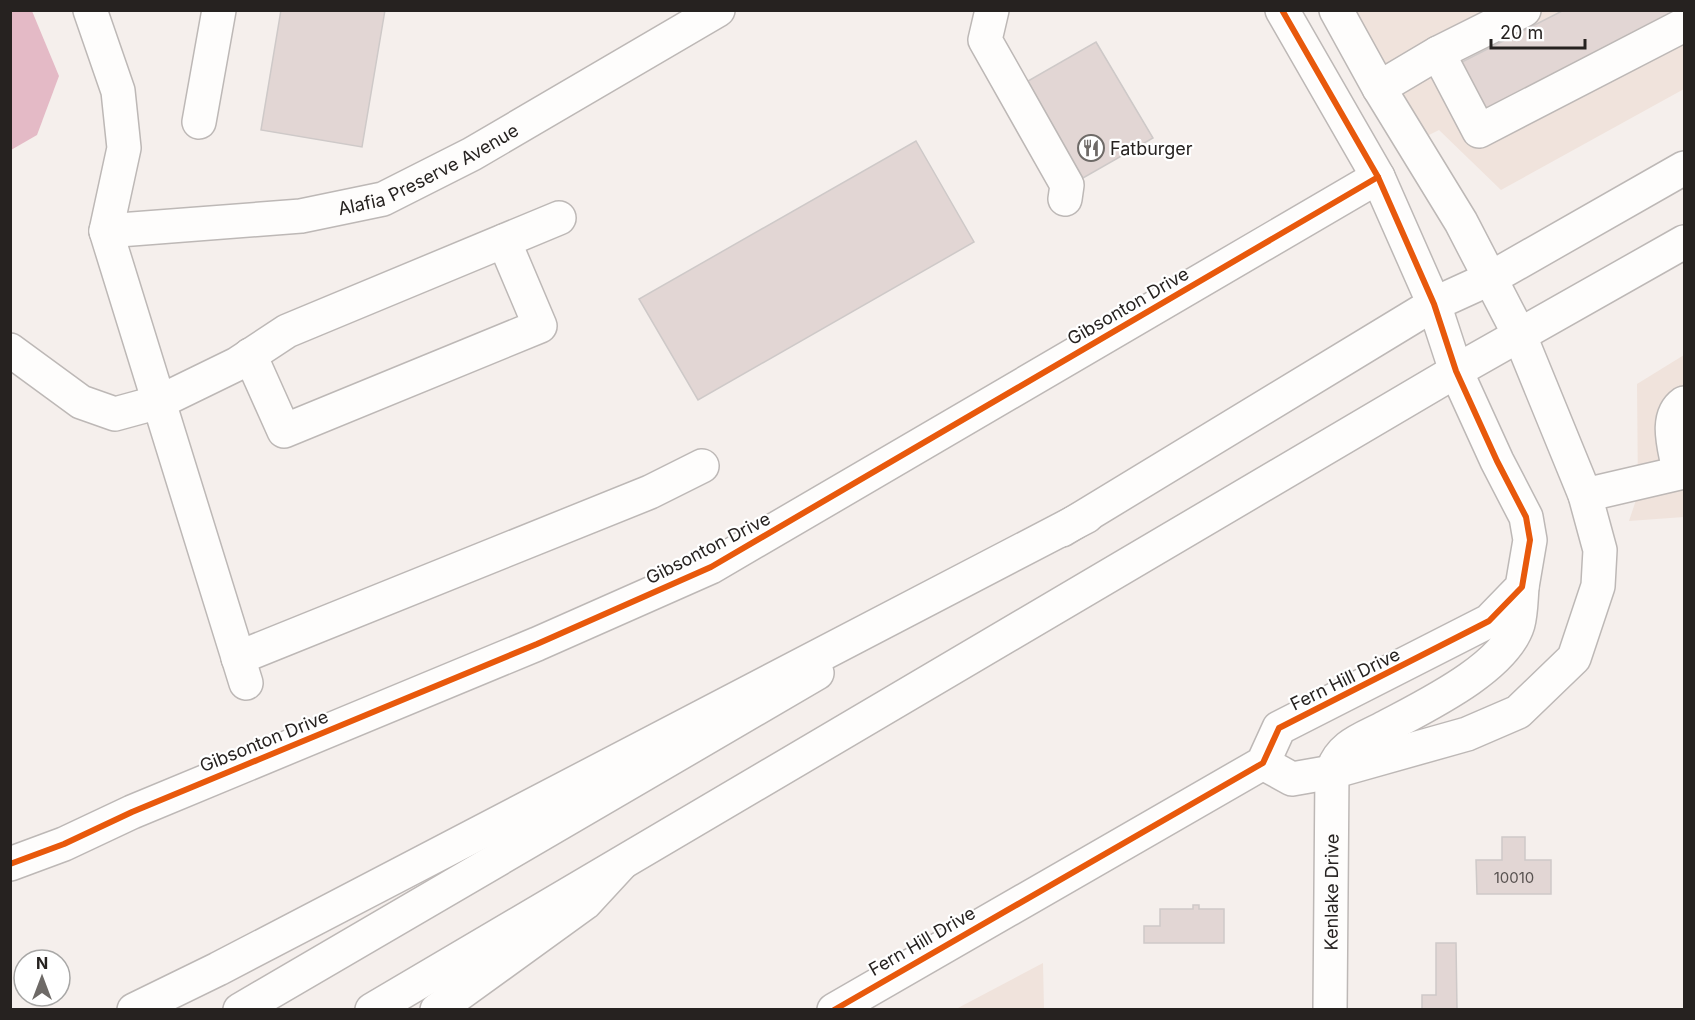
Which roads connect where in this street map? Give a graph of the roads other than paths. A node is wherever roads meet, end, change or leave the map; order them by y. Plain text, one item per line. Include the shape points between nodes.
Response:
1 (90, 10) edge
2 (219, 10) edge
3 (718, 10) edge
4 (992, 10) edge
5 (1282, 10) edge
6 (1336, 10) edge
7 (1524, 10) edge
8 (1684, 25) edge
9 (1438, 53) junction
10 (1379, 88) junction
11 (199, 122) dead end
12 (1684, 168) edge
13 (1378, 177) junction
14 (1065, 199) dead end
15 (560, 218) dead end
16 (106, 231) junction
17 (504, 241) junction
18 (1684, 242) edge
19 (1491, 278) junction
20 (1434, 304) junction
21 (1520, 336) junction
22 (10, 350) edge
23 (250, 355) junction
24 (1456, 371) junction
25 (159, 402) junction
26 (1684, 403) edge
27 (702, 466) dead end
28 (1682, 472) edge
29 (1585, 495) junction
30 (1087, 516) junction
31 (1522, 587) junction
32 (1263, 763) junction
33 (1332, 772) junction
34 (10, 864) edge
35 (621, 864) junction
36 (134, 1010) edge
37 (240, 1010) edge
38 (372, 1010) edge
39 (437, 1010) edge
40 (834, 1010) edge
41 (1330, 1010) edge

1 - 16 main road via 118,92 124,148
2 - 11 main road
3 - 16 main road, Alafia Preserve Avenue via 472,154 383,199 301,216
4 - 14 main road via 985,40 1067,185
5 - 13 main road
6 - 10 main road
7 - 9 main road
8 - 9 main road via 1479,131
9 - 10 main road
10 - 19 main road
12 - 19 main road
13 - 20 main road
13 - 34 main road, Gibsonton Drive via 711,567 526,649
15 - 17 main road
16 - 25 main road
17 - 23 main road via 287,331
17 - 23 main road via 540,326 284,431
18 - 21 main road
19 - 20 main road
19 - 21 main road
20 - 24 main road
20 - 30 main road
21 - 24 main road
21 - 29 main road
22 - 25 main road via 81,402 115,414
23 - 25 main road
24 - 31 main road via 1526,517 1530,540
24 - 35 main road
25 - 27 main road via 242,670
26 - 28 main road via 1671,422
28 - 29 main road
29 - 33 main road via 1600,550 1598,586 1574,658 1518,712 1467,734
30 - 36 main road
30 - 37 main road
31 - 32 main road, Fern Hill Drive via 1489,621 1279,728
31 - 33 main road via 1518,623 1510,643 1490,665 1351,744 1336,758
32 - 33 main road via 1292,779
32 - 40 main road, Fern Hill Drive
33 - 41 main road, Kenlake Drive
35 - 38 main road
35 - 39 main road via 585,903

